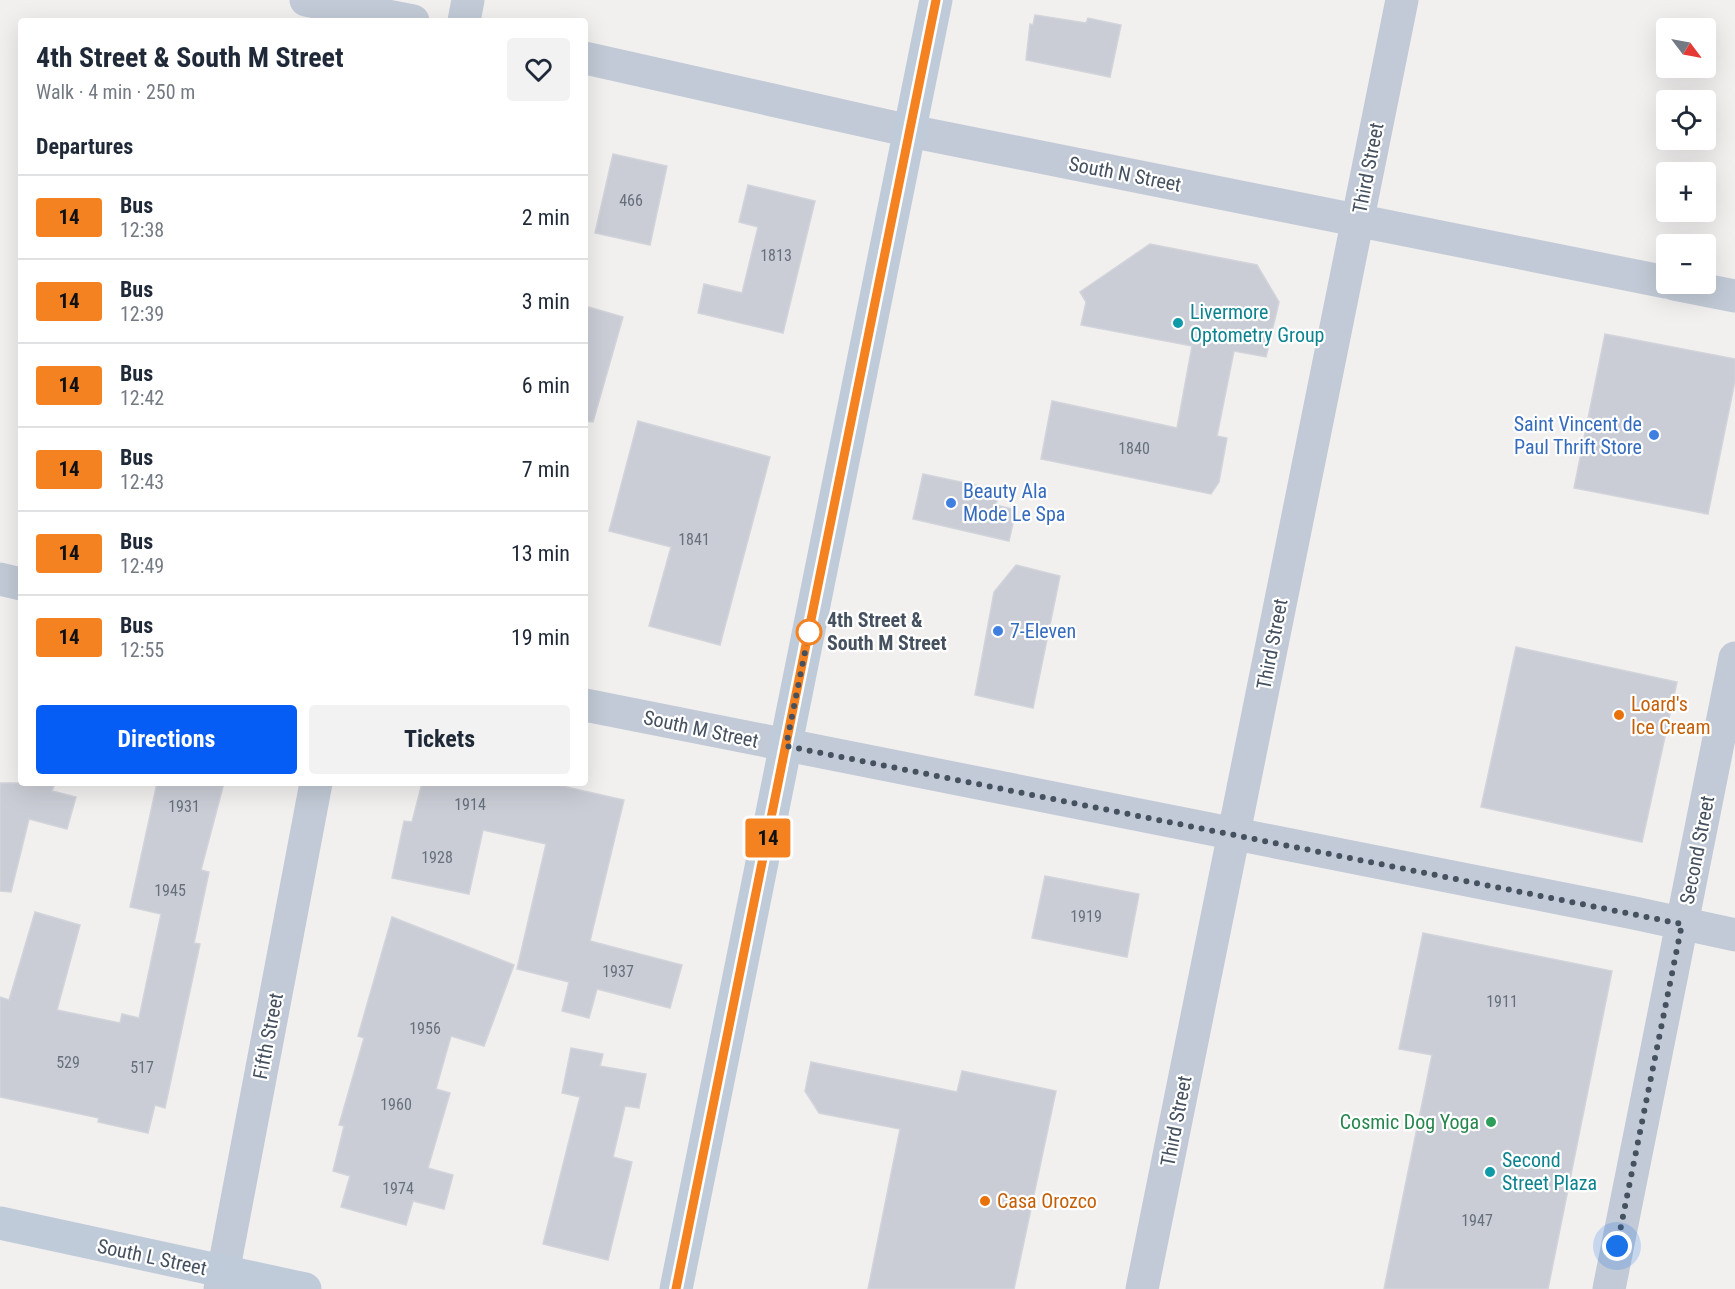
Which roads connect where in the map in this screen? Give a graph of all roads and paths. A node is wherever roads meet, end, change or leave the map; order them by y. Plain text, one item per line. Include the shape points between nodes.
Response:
1 (306, 0) edge
2 (468, 0) edge
3 (936, 0) edge
4 (1402, 0) edge
5 (398, 18) edge
6 (465, 18) edge
7 (588, 59) edge
8 (910, 131) junction
9 (1357, 221) junction
10 (1656, 280) edge
11 (1716, 292) edge
12 (1735, 296) edge
13 (0, 579) edge
14 (18, 583) edge
15 (1735, 658) edge
16 (588, 706) edge
17 (786, 746) junction
18 (315, 786) edge
19 (1234, 835) junction
20 (1682, 924) junction
21 (1735, 935) edge
22 (0, 1223) edge
23 (222, 1281) edge
24 (305, 1289) edge
25 (676, 1289) edge
26 (1142, 1289) edge
27 (1609, 1289) edge

1 - 5 street
2 - 6 street
3 - 8 main road
4 - 9 street, Third Street
7 - 8 street, South N Street
8 - 9 street, South N Street
8 - 17 main road
9 - 10 street, South N Street
9 - 19 street, Third Street
11 - 12 street
13 - 14 street
15 - 20 street, Second Street
16 - 17 street, South M Street
17 - 19 street, South M Street
17 - 25 main road
18 - 23 street, Fifth Street
19 - 20 street, South M Street
19 - 26 street, Third Street
20 - 21 street, South M Street
20 - 27 street, Second Street
22 - 23 main road, South L Street
23 - 24 main road, South L Street

